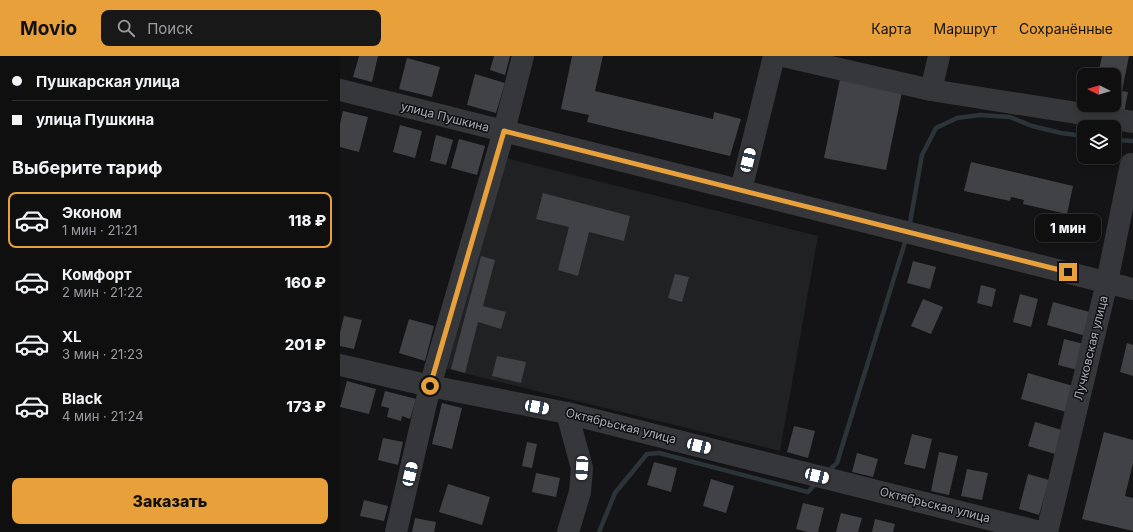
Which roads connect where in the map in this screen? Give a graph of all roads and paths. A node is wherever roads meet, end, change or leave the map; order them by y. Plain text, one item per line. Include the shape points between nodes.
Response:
1 (523, 56) edge
2 (774, 56) edge
3 (783, 56) edge
4 (939, 56) edge
5 (340, 90) edge
6 (931, 90) junction
7 (1133, 122) edge
8 (504, 131) junction
9 (1131, 164) dead end
10 (741, 190) junction
11 (1107, 282) junction
12 (1133, 288) edge
13 (340, 365) edge
14 (430, 386) junction
15 (567, 412) junction
16 (396, 532) edge
17 (568, 532) edge
18 (1040, 532) edge
19 (1046, 532) edge

1 - 8 street
2 - 10 street
3 - 6 street
4 - 6 street
5 - 8 street, улица Пушкина
6 - 7 street
8 - 10 street, улица Пушкина
8 - 14 street
9 - 11 street, Лучковская улица
10 - 11 street, улица Пушкина
11 - 12 street, улица Пушкина
11 - 19 street, Лучковская улица
13 - 14 street, Октябрьская улица
14 - 15 street, Октябрьская улица
14 - 16 street
15 - 17 street via 582,468 580,492
15 - 18 street, Октябрьская улица

